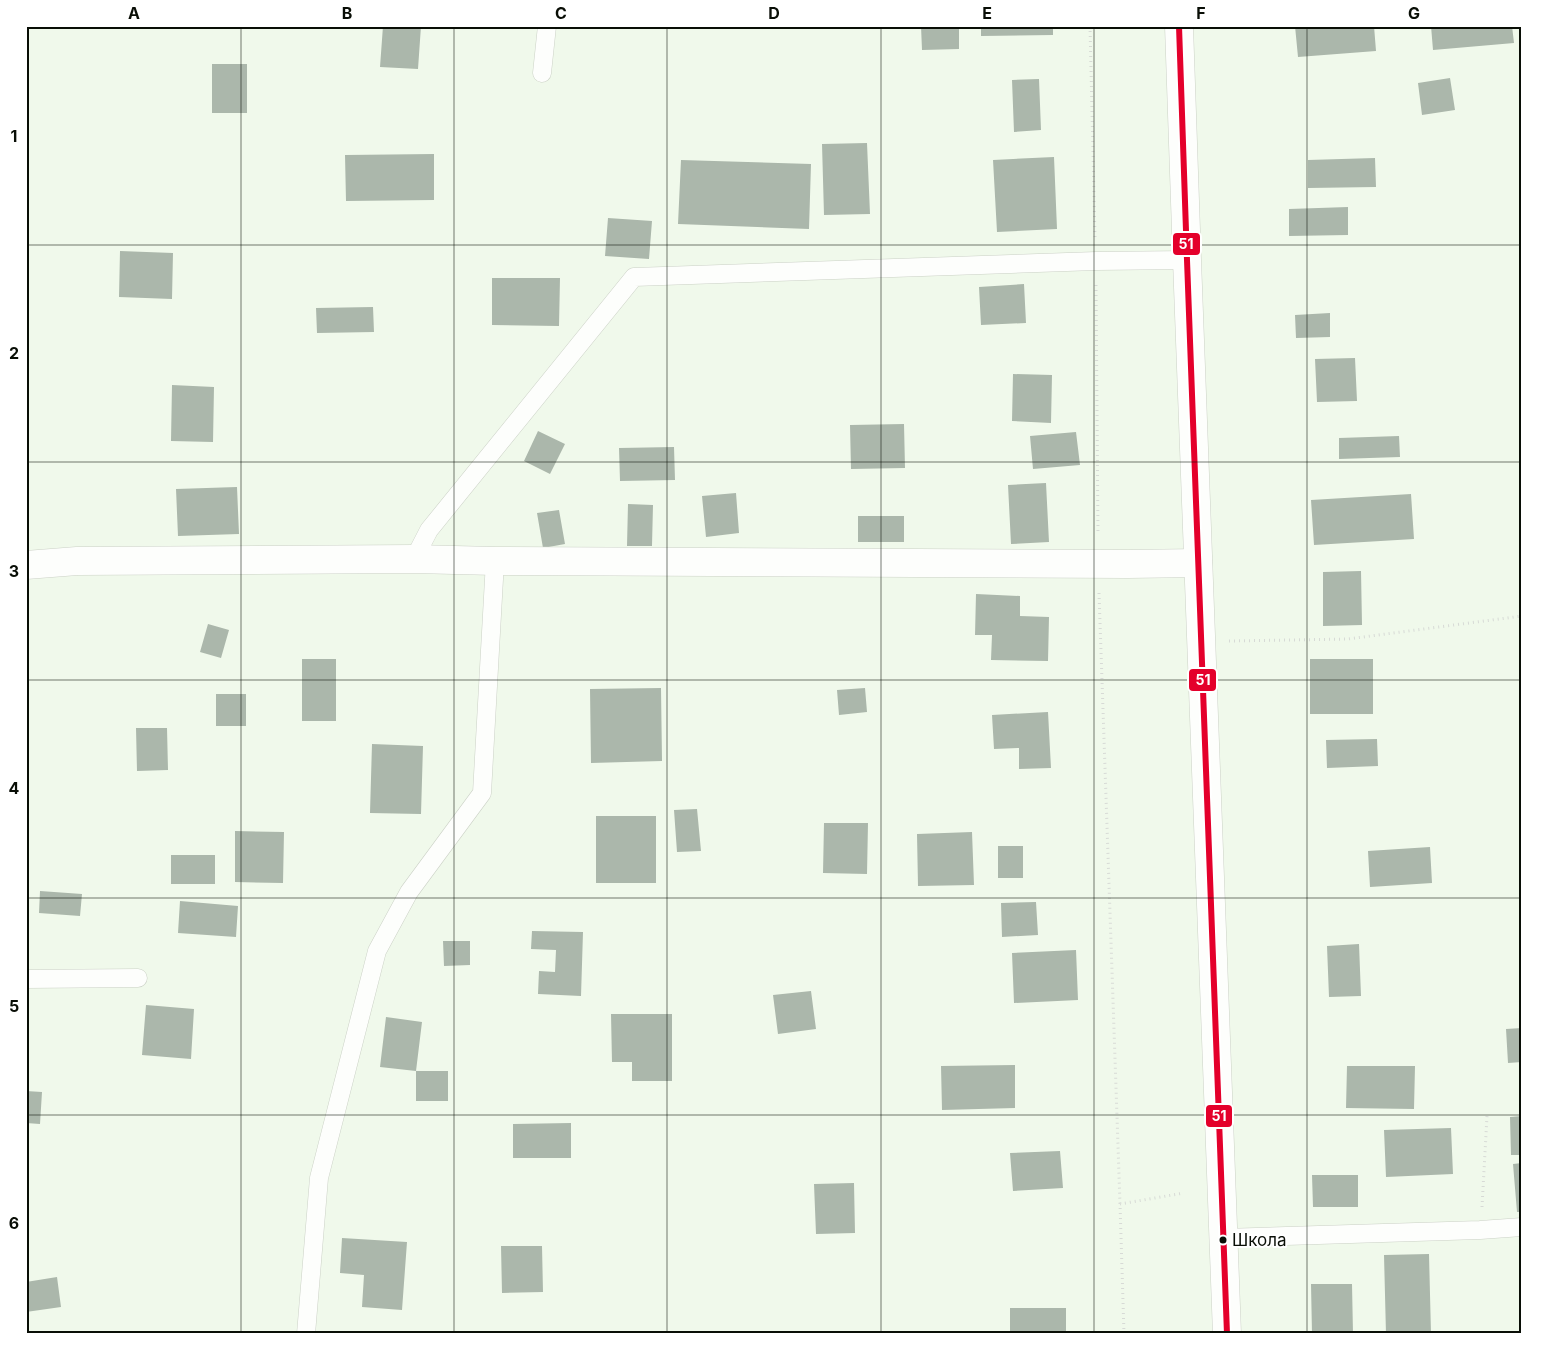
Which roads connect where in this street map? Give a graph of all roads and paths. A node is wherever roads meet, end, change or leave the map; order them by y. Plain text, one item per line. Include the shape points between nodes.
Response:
1 (547, 26) edge
2 (1090, 26) edge
3 (1179, 26) edge
4 (542, 73) dead end
5 (1187, 260) junction
6 (1096, 261) junction
7 (414, 559) junction
8 (494, 561) junction
9 (1198, 563) junction
10 (1098, 564) junction
11 (26, 565) edge
12 (1522, 616) edge
13 (1201, 642) junction
14 (138, 978) dead end
15 (26, 980) edge
16 (1487, 1116) dead end
17 (1184, 1193) dead end
18 (1120, 1204) junction
19 (1522, 1227) edge
20 (1480, 1230) junction
21 (1223, 1238) junction
22 (306, 1334) edge
23 (1124, 1334) edge
24 (1227, 1334) edge

1 - 4 lane
2 - 6 path
3 - 5 main road
5 - 6 lane
5 - 9 main road
6 - 7 lane via 634,278 429,530
6 - 10 path
7 - 8 main road
7 - 11 main road via 77,561
8 - 10 main road
8 - 22 lane via 482,793 409,892 377,951 319,1178
9 - 10 main road
9 - 13 main road
10 - 18 path
12 - 13 path via 1348,639
13 - 21 main road
14 - 15 lane
16 - 20 path
17 - 18 path
18 - 23 path
19 - 20 lane
20 - 21 lane
21 - 24 main road

